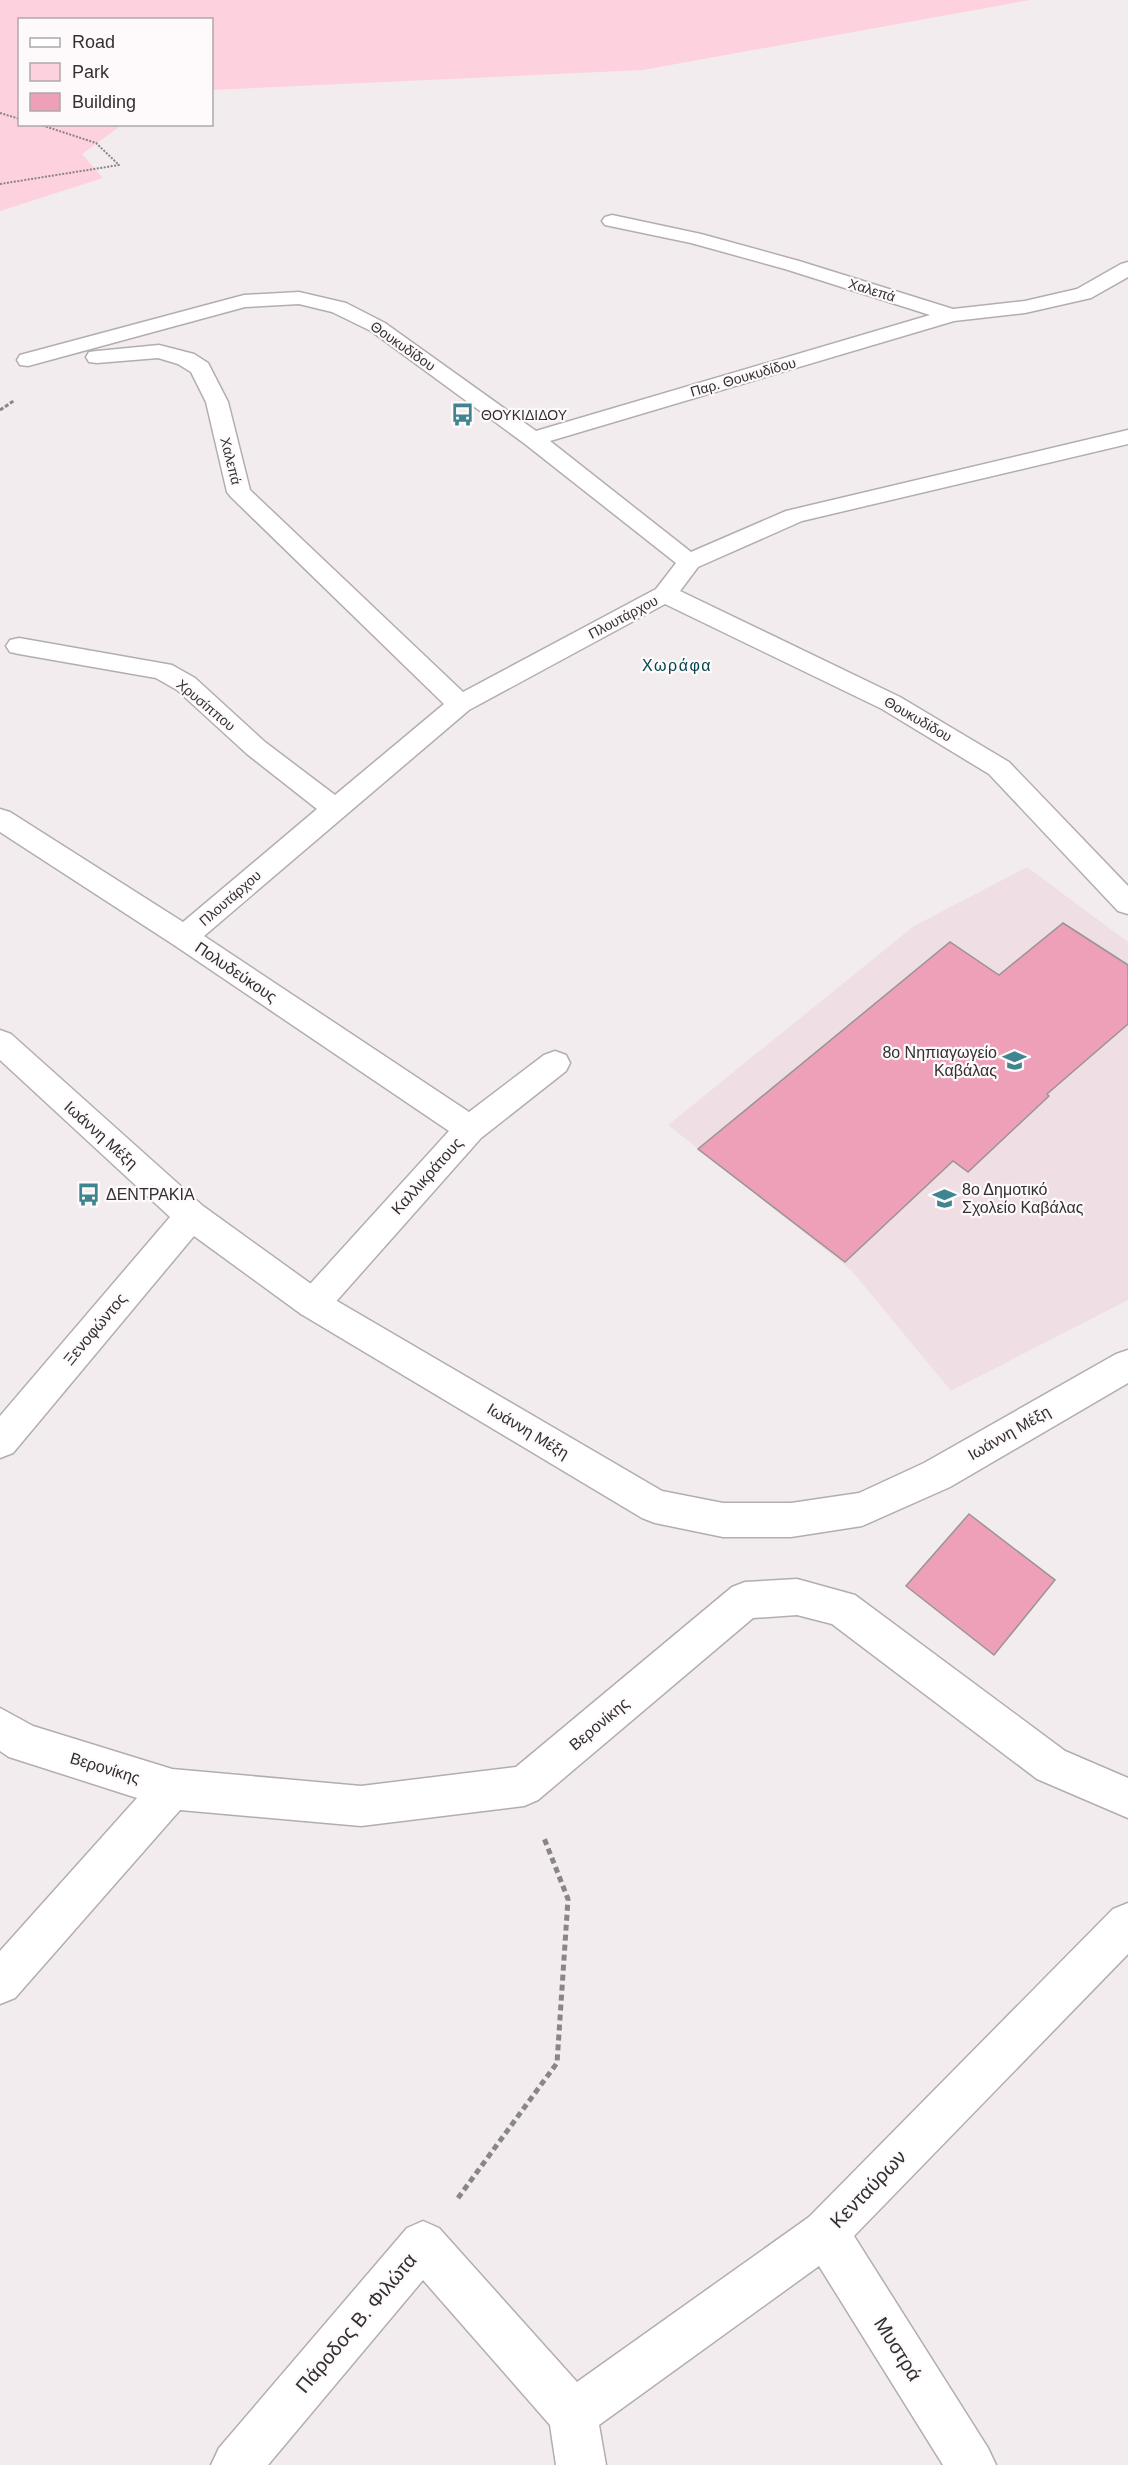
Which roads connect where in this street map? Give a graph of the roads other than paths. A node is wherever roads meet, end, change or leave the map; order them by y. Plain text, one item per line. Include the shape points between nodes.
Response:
1 (612, 221) dead end
2 (1128, 268) edge
3 (952, 315) junction
4 (19, 358) joint
5 (1128, 436) edge
6 (533, 439) junction
7 (689, 562) junction
8 (665, 594) junction
9 (19, 646) dead end
10 (460, 704) junction
11 (334, 808) junction
12 (0, 819) edge
13 (1128, 904) edge
14 (184, 937) junction
15 (0, 1042) edge
16 (555, 1063) dead end
17 (470, 1128) junction
18 (191, 1216) junction
19 (313, 1304) junction
20 (1128, 1365) edge
21 (0, 1442) edge
22 (0, 1728) edge
23 (172, 1789) junction
24 (1128, 1798) edge
25 (1128, 1924) edge
26 (0, 1983) edge
27 (825, 2233) junction
28 (573, 2414) junction
29 (236, 2465) edge
30 (581, 2465) edge
31 (971, 2465) edge

1 - 3 street, Χαλεπά via 792,265
2 - 3 street, Χαλεπά via 1084,294 1025,307
3 - 6 street, Παρ. Θουκυδίδου
4 - 6 street, Θουκυδίδου via 244,301 299,298 339,307 378,327
4 - 10 street, Χαλεπά via 68,360 159,351 200,368 217,402 238,492
5 - 7 street, Πλουτάρχου via 794,516
6 - 7 street, Θουκυδίδου
7 - 8 street, Πλουτάρχου
8 - 10 street, Πλουτάρχου
8 - 13 street, Θουκυδίδου via 891,702 999,768
9 - 11 street, Χρυσίππου via 163,672 186,684 256,748
10 - 11 street, Πλουτάρχου
11 - 14 street, Πλουτάρχου
12 - 14 street, Πολυδεύκους
14 - 17 street, Πολυδεύκους
15 - 18 street, Ιωάννη Μέξη
16 - 17 street, Καλλικράτους
17 - 19 street, Καλλικράτους
18 - 19 street, Ιωάννη Μέξη
18 - 21 street, Ξενοφώντος
19 - 20 street, Ιωάννη Μέξη via 655,1506 723,1520 791,1520 862,1509 937,1475
22 - 23 street, Βερονίκης via 24,1743
23 - 24 street, Βερονίκης via 361,1806 524,1786 745,1600 797,1597 842,1608 1052,1765
23 - 26 street
25 - 27 street, Κενταύρων
27 - 28 street, Κενταύρων
27 - 31 street, Μυστρά
28 - 29 street, Πάροδος Β. Φιλώτα via 423,2244
28 - 30 street

